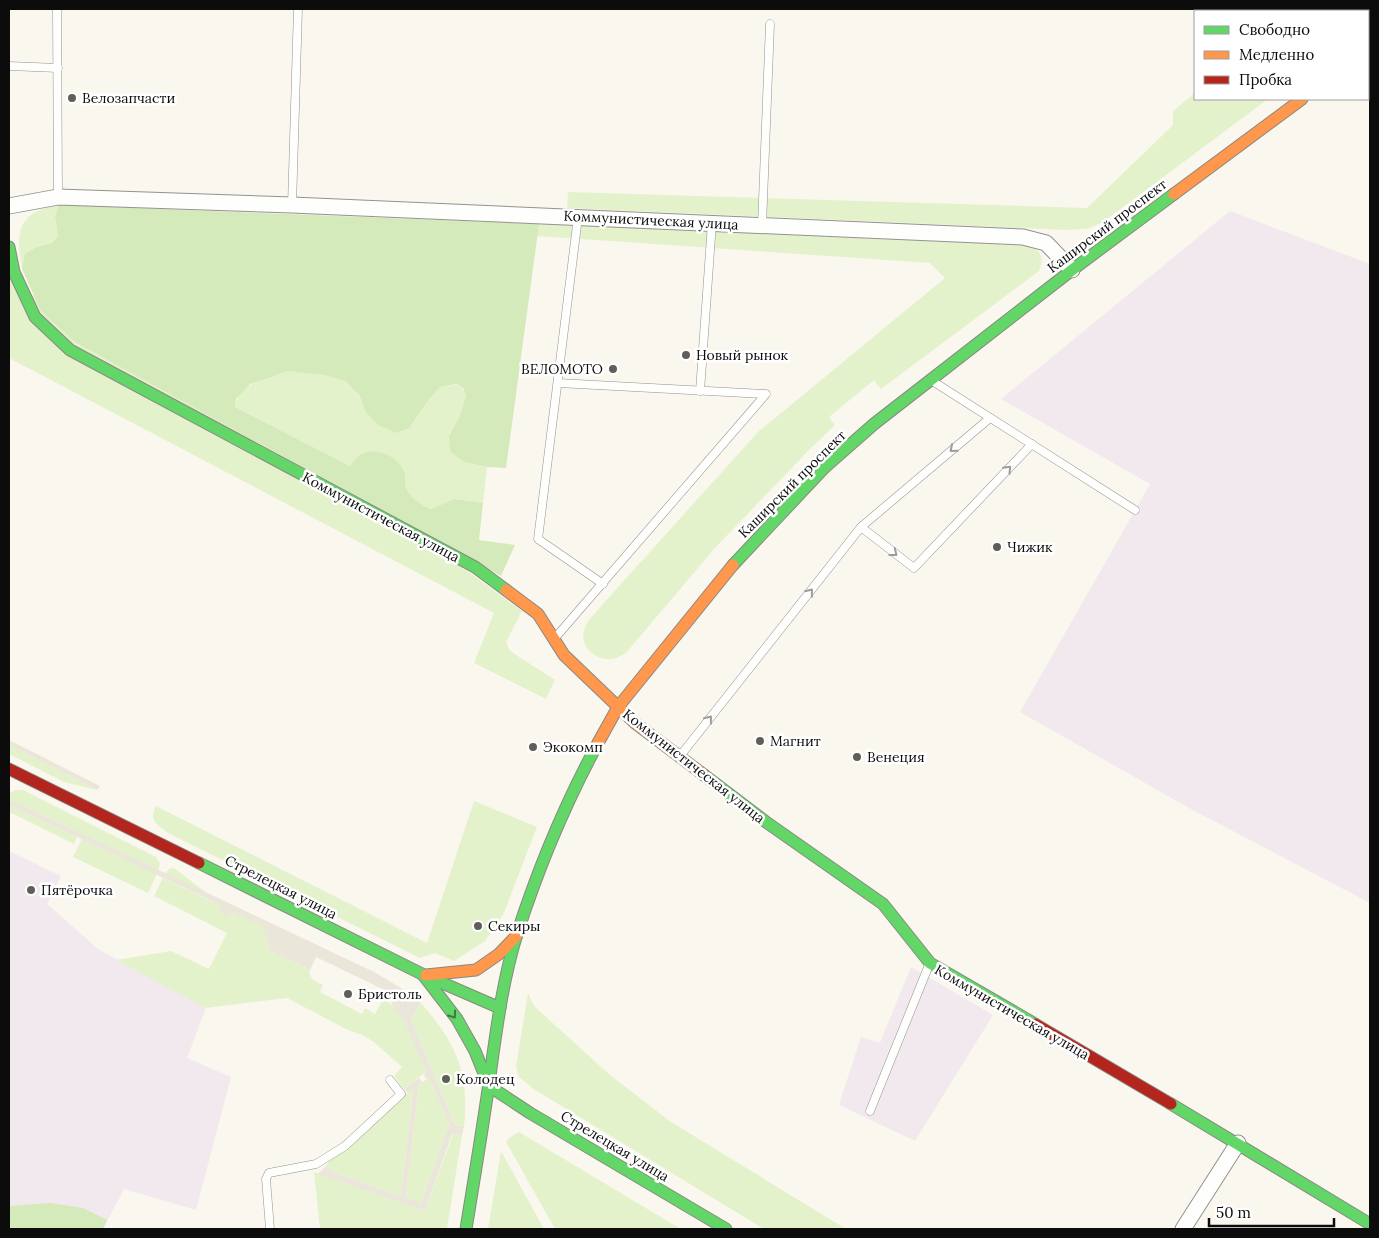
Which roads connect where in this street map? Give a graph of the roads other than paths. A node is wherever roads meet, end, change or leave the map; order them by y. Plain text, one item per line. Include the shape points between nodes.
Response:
1 (57, 9) edge
2 (298, 9) edge
3 (770, 24) dead end
4 (9, 66) edge
5 (58, 68) junction
6 (1301, 100) edge
7 (58, 197) junction
8 (292, 204) junction
9 (9, 206) edge
10 (578, 217) junction
11 (712, 223) junction
12 (762, 225) junction
13 (9, 247) edge
14 (1072, 270) junction
15 (930, 380) junction
16 (558, 383) junction
17 (700, 391) junction
18 (990, 418) junction
19 (1032, 444) junction
20 (1135, 510) dead end
21 (861, 527) junction
22 (603, 584) junction
23 (554, 640) junction
24 (618, 707) junction
25 (679, 757) junction
26 (9, 769) edge
27 (517, 935) junction
28 (930, 964) junction
29 (424, 976) junction
30 (500, 1008) junction
31 (390, 1080) dead end
32 (489, 1086) junction
33 (870, 1111) dead end
34 (1238, 1144) junction
35 (1370, 1224) edge
36 (270, 1229) edge
37 (466, 1229) edge
38 (726, 1229) edge
39 (1183, 1229) edge

1 - 5 lane
2 - 8 lane
3 - 12 lane
4 - 5 lane
5 - 7 lane
6 - 14 main road, Каширский проспект
7 - 8 street, Коммунистическая улица
7 - 9 street, Коммунистическая улица
8 - 10 street, Коммунистическая улица
10 - 11 street, Коммунистическая улица
10 - 16 lane
11 - 12 street, Коммунистическая улица
11 - 17 lane
12 - 14 street, Коммунистическая улица via 1023,237 1046,243
13 - 23 main road, Коммунистическая улица via 14,272 34,316 70,350 475,567 538,614
14 - 15 main road, Каширский проспект
15 - 18 lane
15 - 24 main road, Каширский проспект via 825,467 736,562
16 - 17 lane
16 - 22 lane via 538,539
17 - 22 lane via 766,394
18 - 19 lane
18 -> 21 lane
19 - 20 lane
21 -> 19 lane via 914,568
25 -> 21 lane
22 - 23 lane
23 - 24 main road, Коммунистическая улица via 564,655
24 - 25 main road, Коммунистическая улица
24 - 27 main road, Каширский проспект via 579,778 554,834
25 - 28 main road, Коммунистическая улица via 883,904
26 - 29 main road, Стрелецкая улица
27 - 29 main road via 499,954 476,970
27 - 30 main road, Каширский проспект
28 - 33 lane
28 - 34 main road, Коммунистическая улица
29 - 30 main road
29 -> 32 main road, Стрелецкая улица via 457,1019
30 - 32 main road, Каширский проспект
31 - 36 lane via 401,1094 345,1146 316,1164 269,1173 266,1179
32 - 37 main road
32 - 38 main road, Стрелецкая улица
34 - 35 main road, Коммунистическая улица
34 - 39 street

